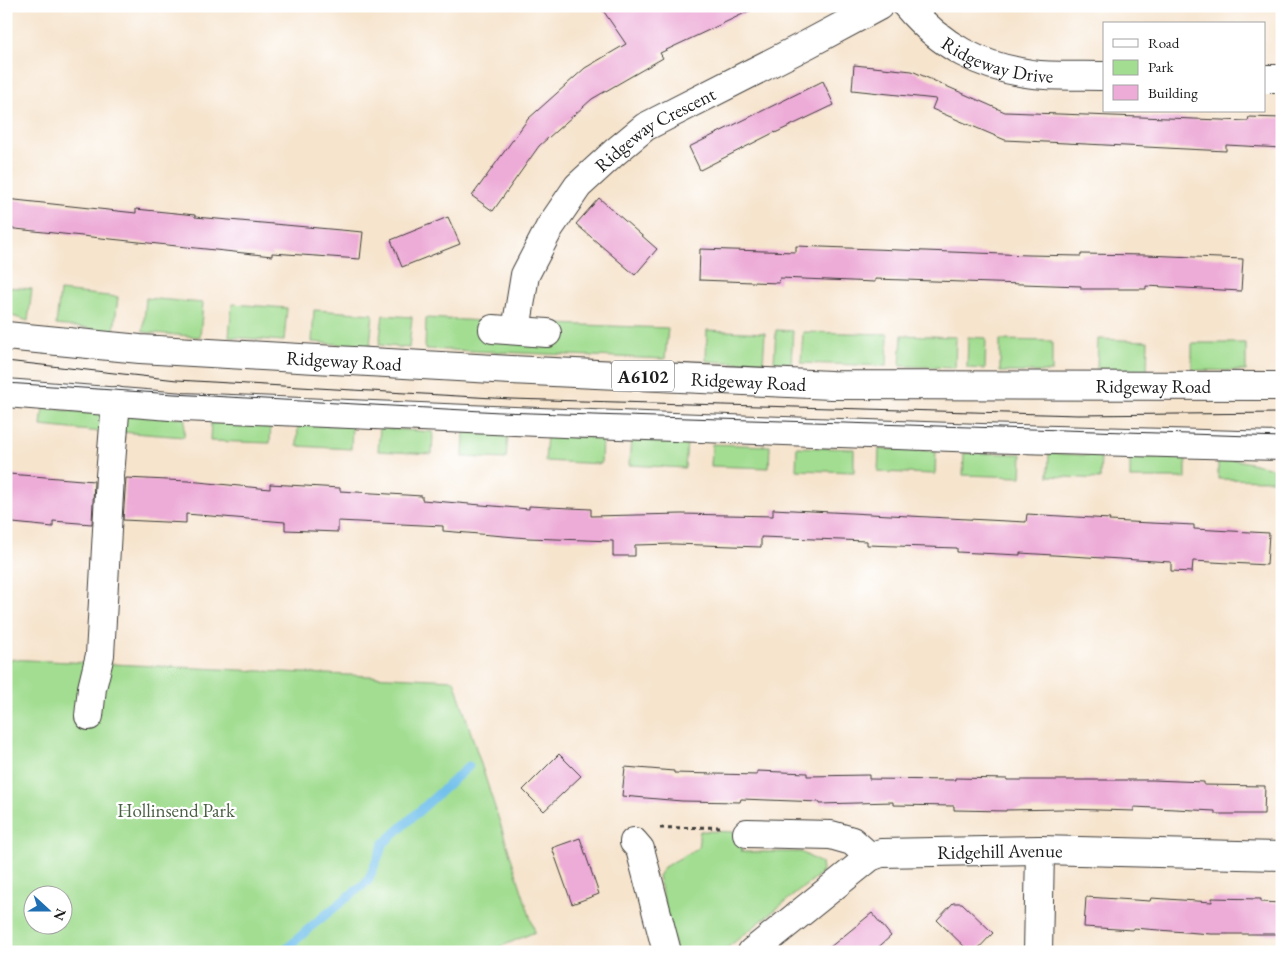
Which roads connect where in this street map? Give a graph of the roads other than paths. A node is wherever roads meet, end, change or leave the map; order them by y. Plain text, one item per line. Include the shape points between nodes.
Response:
1 (907, 6) edge
2 (878, 7) edge
3 (1103, 76) edge
4 (1266, 79) edge
5 (1282, 79) edge
6 (547, 332) dead end
7 (6, 336) edge
8 (1282, 386) edge
9 (6, 393) edge
10 (116, 402) junction
11 (1282, 446) edge
12 (89, 716) dead end
13 (747, 833) road end
14 (644, 835) road end
15 (1040, 850) junction
16 (1282, 856) edge
17 (870, 857) junction
18 (667, 952) edge
19 (752, 952) edge
20 (1038, 952) edge

1 - 3 main road, Ridgeway Drive via 919,20 960,52 997,68 1033,74
2 - 6 main road, Ridgeway Crescent via 645,127 578,186 550,227 525,275 504,330
4 - 5 main road
7 - 8 main road, Ridgeway Road / A6102 via 169,350 822,384
9 - 10 main road
10 - 11 main road via 574,424
10 - 12 main road via 100,655
13 - 17 main road via 831,835 852,841
14 - 18 main road via 640,849
15 - 16 main road, Ridgehill Avenue
15 - 17 main road, Ridgehill Avenue via 881,853
15 - 20 main road
17 - 19 main road, Ridgehill Avenue

